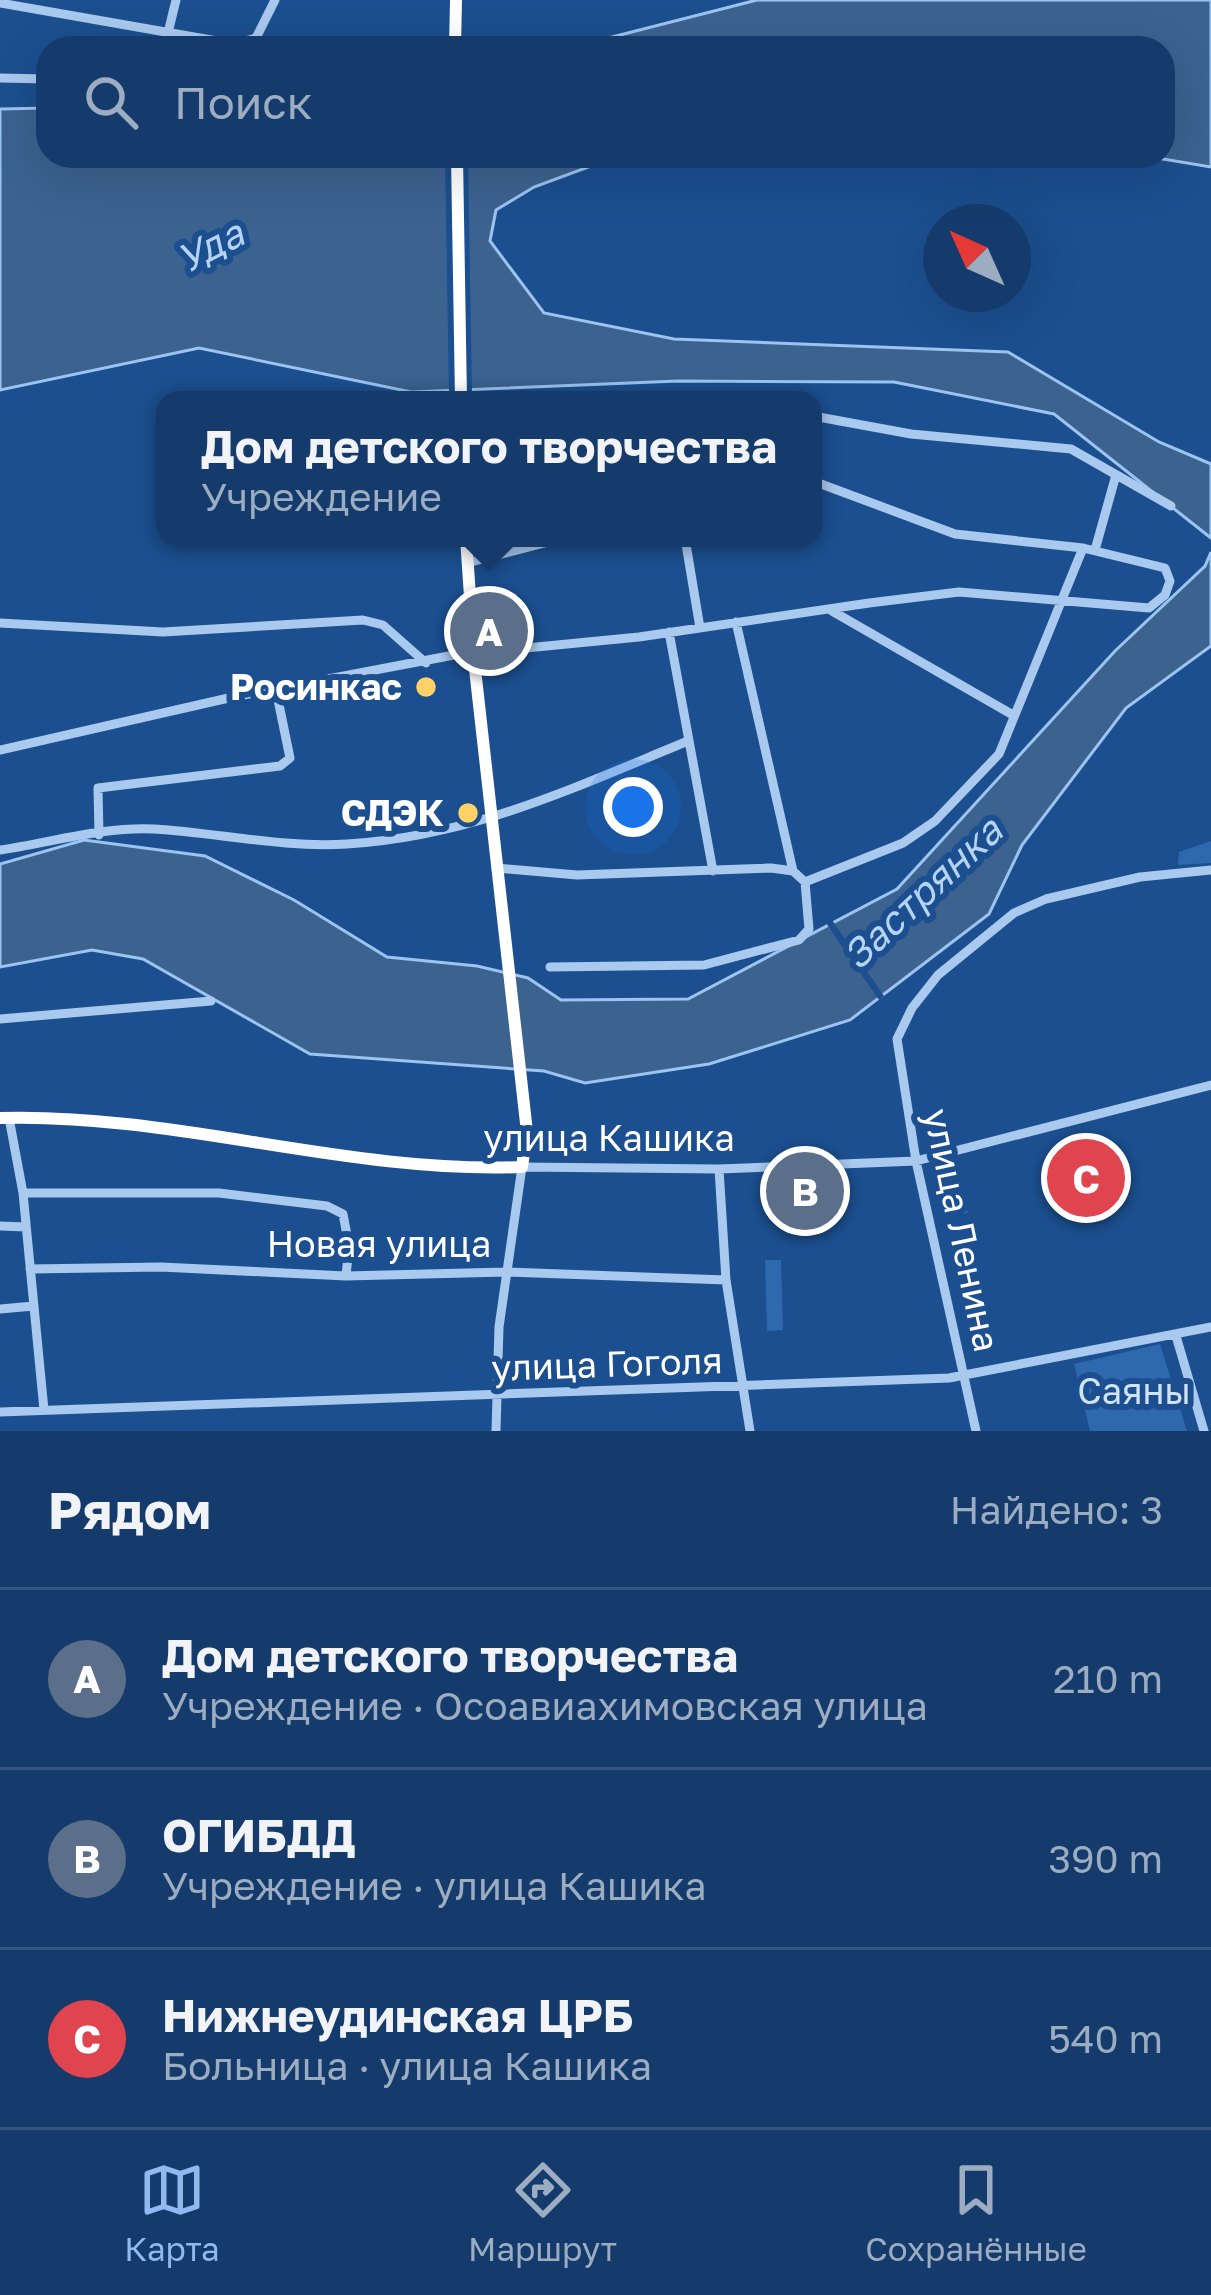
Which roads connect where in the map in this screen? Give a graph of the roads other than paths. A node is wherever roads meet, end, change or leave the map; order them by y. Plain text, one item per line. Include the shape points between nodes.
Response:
1 (176, 0) edge
2 (275, 0) edge
3 (456, 0) edge
4 (0, 3) edge
5 (171, 34) junction
6 (184, 36) edge
7 (257, 36) edge
8 (455, 36) edge
9 (0, 78) edge
10 (36, 79) edge
11 (457, 168) edge
12 (461, 391) edge
13 (822, 418) edge
14 (1117, 475) junction
15 (822, 484) edge
16 (1172, 506) dead end
17 (466, 547) edge
18 (529, 547) edge
19 (686, 547) edge
20 (1089, 549) junction
21 (467, 563) junction
22 (1060, 598) junction
23 (832, 611) junction
24 (0, 622) edge
25 (736, 622) junction
26 (700, 628) junction
27 (669, 632) junction
28 (473, 653) junction
29 (426, 663) junction
30 (276, 690) junction
31 (1013, 715) junction
32 (688, 742) junction
33 (0, 750) edge
34 (491, 821) junction
35 (99, 836) junction
36 (0, 850) edge
37 (496, 868) junction
38 (1211, 870) edge
39 (794, 871) junction
40 (712, 872) junction
41 (805, 881) junction
42 (550, 968) dead end
43 (212, 1001) dead end
44 (0, 1019) edge
45 (1211, 1085) edge
46 (4, 1118) edge
47 (916, 1161) junction
48 (522, 1167) junction
49 (719, 1169) junction
50 (23, 1193) junction
51 (0, 1226) edge
52 (26, 1227) junction
53 (30, 1269) junction
54 (506, 1272) junction
55 (346, 1276) junction
56 (726, 1280) junction
57 (34, 1306) junction
58 (0, 1309) edge
59 (1211, 1328) edge
60 (1176, 1336) junction
61 (966, 1376) junction
62 (740, 1385) junction
63 (494, 1395) junction
64 (44, 1410) junction
65 (0, 1412) edge
66 (496, 1431) edge
67 (750, 1431) edge
68 (976, 1431) edge
69 (1204, 1431) edge

1 - 5 street
2 - 7 street
3 - 8 highway
4 - 5 street
5 - 6 street
9 - 10 street
11 - 12 highway
13 - 14 street via 1071,448
14 - 16 street
14 - 20 street
15 - 20 street via 955,534
17 - 21 highway
18 - 21 street
19 - 26 street
20 - 22 street
20 - 22 street via 1165,568 1165,595 1149,608
21 - 28 highway
22 - 23 street via 959,592
22 - 31 street
23 - 25 street
23 - 31 street
24 - 29 street via 164,632 363,620 383,625
25 - 26 street
25 - 39 street
26 - 27 street
27 - 28 street
27 - 32 street
28 - 29 street
28 - 34 highway
29 - 30 street
30 - 33 street
30 - 35 street via 290,758 280,766 98,788
31 - 41 street via 999,754 935,821 846,869
32 - 34 street
32 - 40 street
34 - 35 street via 346,844 149,829
34 - 37 highway
35 - 36 street
37 - 40 street
37 - 48 highway via 527,1132
38 - 47 street, улица Ленина via 1046,899 1014,913 938,975 897,1039
39 - 40 street
39 - 41 street
41 - 42 street via 809,929 799,940 704,965
43 - 44 street
45 - 47 street, улица Кашика
46 - 48 highway, улица Кашика via 146,1122 405,1162
46 - 50 street
47 - 49 street, улица Кашика
47 - 61 street, улица Ленина
48 - 49 street, улица Кашика
48 - 54 street
49 - 56 street
50 - 52 street
50 - 55 street via 219,1193 327,1206 343,1214 348,1228
51 - 52 street
52 - 53 street
53 - 55 street, Новая улица
53 - 57 street
54 - 55 street, Новая улица
54 - 56 street, Новая улица
54 - 63 street
56 - 62 street
57 - 58 street
57 - 64 street
59 - 60 street, улица Гоголя
60 - 61 street, улица Гоголя
60 - 69 street
61 - 62 street, улица Гоголя
61 - 68 street, улица Ленина
62 - 63 street, улица Гоголя
62 - 67 street
63 - 64 street, улица Гоголя
63 - 66 street
64 - 65 street, улица Гоголя

